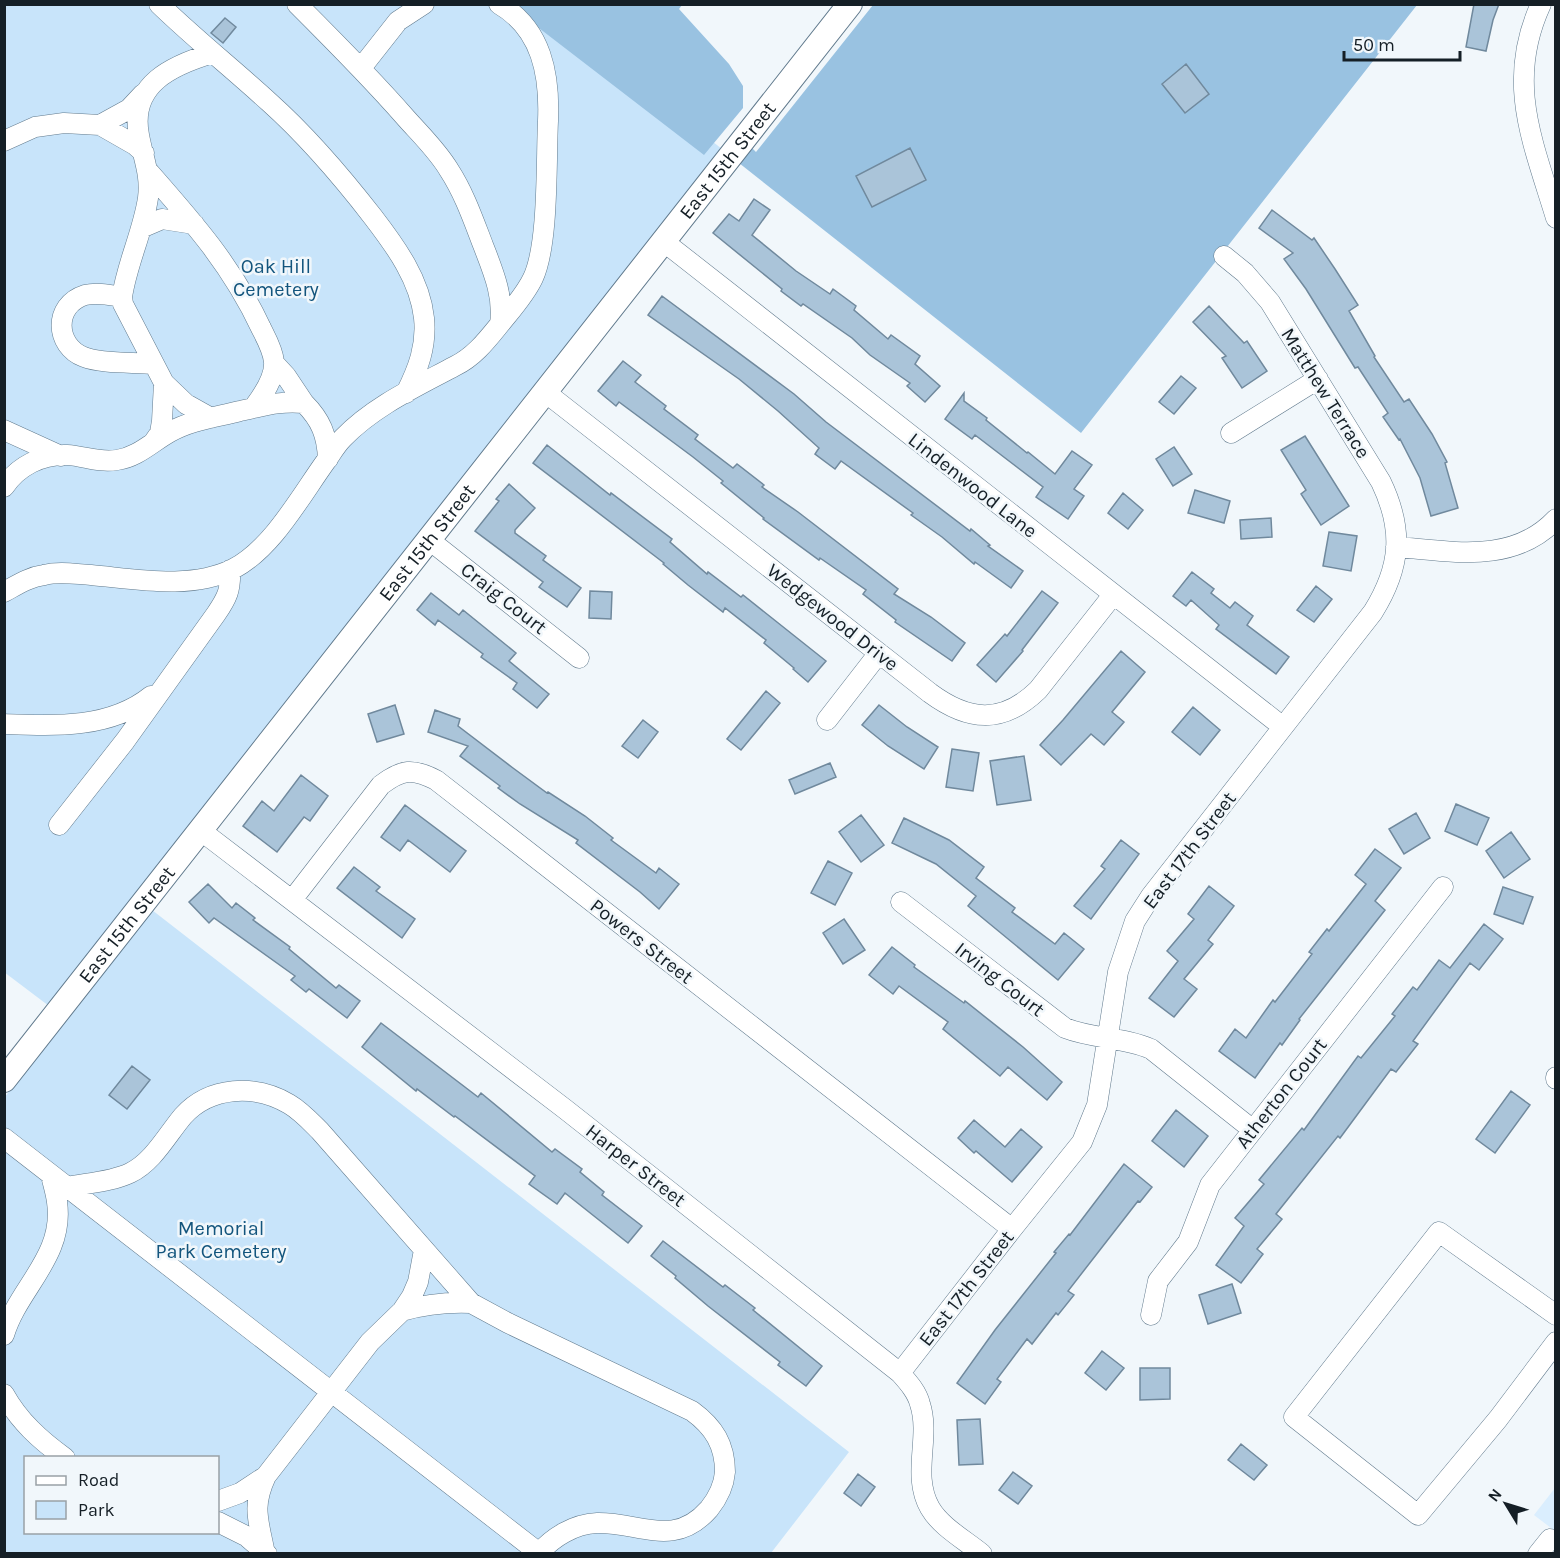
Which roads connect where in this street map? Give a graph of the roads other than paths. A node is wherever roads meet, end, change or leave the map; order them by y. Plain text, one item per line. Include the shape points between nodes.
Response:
1 (159, 4) edge
2 (297, 4) edge
3 (424, 4) edge
4 (499, 4) edge
5 (850, 4) edge
6 (1541, 4) edge
7 (213, 53) junction
8 (362, 68) junction
9 (144, 92) junction
10 (100, 125) junction
11 (4, 141) edge
12 (146, 163) junction
13 (1556, 218) edge
14 (194, 224) junction
15 (141, 228) junction
16 (663, 241) junction
17 (1224, 256) dead end
18 (122, 297) junction
19 (500, 324) junction
20 (274, 363) junction
21 (154, 364) junction
22 (1318, 379) junction
23 (164, 383) junction
24 (545, 392) junction
25 (406, 393) junction
26 (254, 407) junction
27 (309, 409) junction
28 (211, 418) junction
29 (359, 422) junction
30 (8, 432) edge
31 (1231, 433) dead end
32 (153, 443) junction
33 (61, 456) junction
34 (328, 459) junction
35 (8, 481) edge
36 (1556, 519) edge
37 (428, 539) junction
38 (1396, 547) junction
39 (230, 570) junction
40 (4, 592) edge
41 (1113, 595) junction
42 (879, 653) junction
43 (579, 658) dead end
44 (165, 686) junction
45 (827, 720) dead end
46 (4, 724) edge
47 (1283, 728) junction
48 (58, 825) dead end
49 (200, 830) junction
50 (1443, 887) dead end
51 (291, 900) junction
52 (902, 903) dead end
53 (1108, 1038) junction
54 (4, 1080) edge
55 (1253, 1130) junction
56 (4, 1138) edge
57 (51, 1174) junction
58 (66, 1187) junction
59 (1012, 1229) junction
60 (424, 1250) junction
61 (471, 1303) junction
62 (402, 1311) junction
63 (1151, 1315) dead end
64 (1556, 1315) edge
65 (4, 1335) edge
66 (1556, 1342) edge
67 (900, 1373) junction
68 (331, 1392) junction
69 (4, 1394) edge
70 (63, 1456) edge
71 (266, 1476) junction
72 (219, 1501) edge
73 (219, 1522) edge
74 (266, 1551) edge
75 (538, 1553) edge
76 (982, 1554) edge

1 - 7 street
2 - 8 street
3 - 8 street via 398,21
4 - 19 street via 517,17 539,46 549,110 540,251 525,293
5 - 16 main road, East 15th Street
6 - 13 street via 1527,43 1523,89 1526,115
7 - 9 street via 183,62
7 - 25 street via 310,143 360,201 407,266 424,318 424,341 418,368
8 - 19 street via 449,170 491,265 501,296
9 - 10 street via 129,109
9 - 12 street via 138,112 138,133
10 - 11 street via 64,123 35,127
10 - 12 street via 135,145
12 - 14 street
12 - 15 street via 148,197
14 - 15 street via 162,219
14 - 20 street via 248,300
15 - 18 street
16 - 24 main road, East 15th Street
16 - 41 street, Lindenwood Lane
17 - 22 street, Matthew Terrace via 1258,286
18 - 21 street
18 - 21 street via 88,294 77,298 62,315 63,338 85,358
19 - 25 street via 470,357
20 - 26 street via 264,394
20 - 27 street
21 - 23 street
22 - 31 street
22 - 38 street, Matthew Terrace via 1382,482 1394,512
23 - 28 street via 186,404
23 - 32 street via 160,433
24 - 37 main road, East 15th Street
24 - 42 street, Wedgewood Drive
25 - 29 street
26 - 27 street via 267,403
26 - 28 street
27 - 29 street via 332,421
27 - 34 street via 324,428
28 - 32 street via 170,432
29 - 34 street
30 - 33 street
30 - 35 street via 19,453 18,464
32 - 33 street via 118,460
33 - 35 street via 30,463
34 - 39 street via 268,542 252,558
36 - 38 street via 1534,537 1498,551
37 - 43 street, Craig Court
37 - 49 main road, East 15th Street
38 - 47 street, East 17th Street via 1394,567 1373,612
39 - 40 street via 207,578 155,581 44,574
39 - 44 street via 231,585 225,600
41 - 42 street, Wedgewood Drive via 1038,690 1026,702 998,714 981,716 946,705
41 - 47 street, Lindenwood Lane
42 - 45 street
44 - 46 street via 120,715 60,725
44 - 48 street
47 - 53 street, East 17th Street via 1151,896 1136,921 1118,972
49 - 51 street, Harper Street
49 - 54 main road, East 15th Street
50 - 55 street, Atherton Court
51 - 59 street, Powers Street via 381,785 406,771 423,773
51 - 67 street, Harper Street via 565,1109
52 - 53 street, Irving Court via 1058,1023 1076,1032
53 - 55 street, Irving Court via 1151,1049
53 - 59 street, East 17th Street via 1097,1105 1082,1142
55 - 63 street, Atherton Court via 1210,1185 1188,1242 1158,1281
56 - 57 street
57 - 58 street
57 - 65 street via 58,1222 54,1244 17,1305
58 - 60 street via 130,1173 158,1149 185,1115 220,1092 256,1093 287,1103 308,1119
58 - 68 street
59 - 67 street, East 17th Street
60 - 61 street
60 - 62 street via 418,1282
61 - 62 street via 430,1304
61 - 75 street via 693,1411 705,1420 723,1448 724,1477 720,1491 714,1503 694,1522 668,1532 605,1524 579,1527 551,1540
62 - 68 street via 370,1342
64 - 66 street via 1439,1232 1294,1417 1418,1515
67 - 76 street, Harper Street via 911,1384 920,1403 920,1475 930,1508 940,1521
68 - 71 street
68 - 75 street
69 - 70 street via 32,1431
71 - 72 street
71 - 74 street via 256,1510
73 - 74 street

